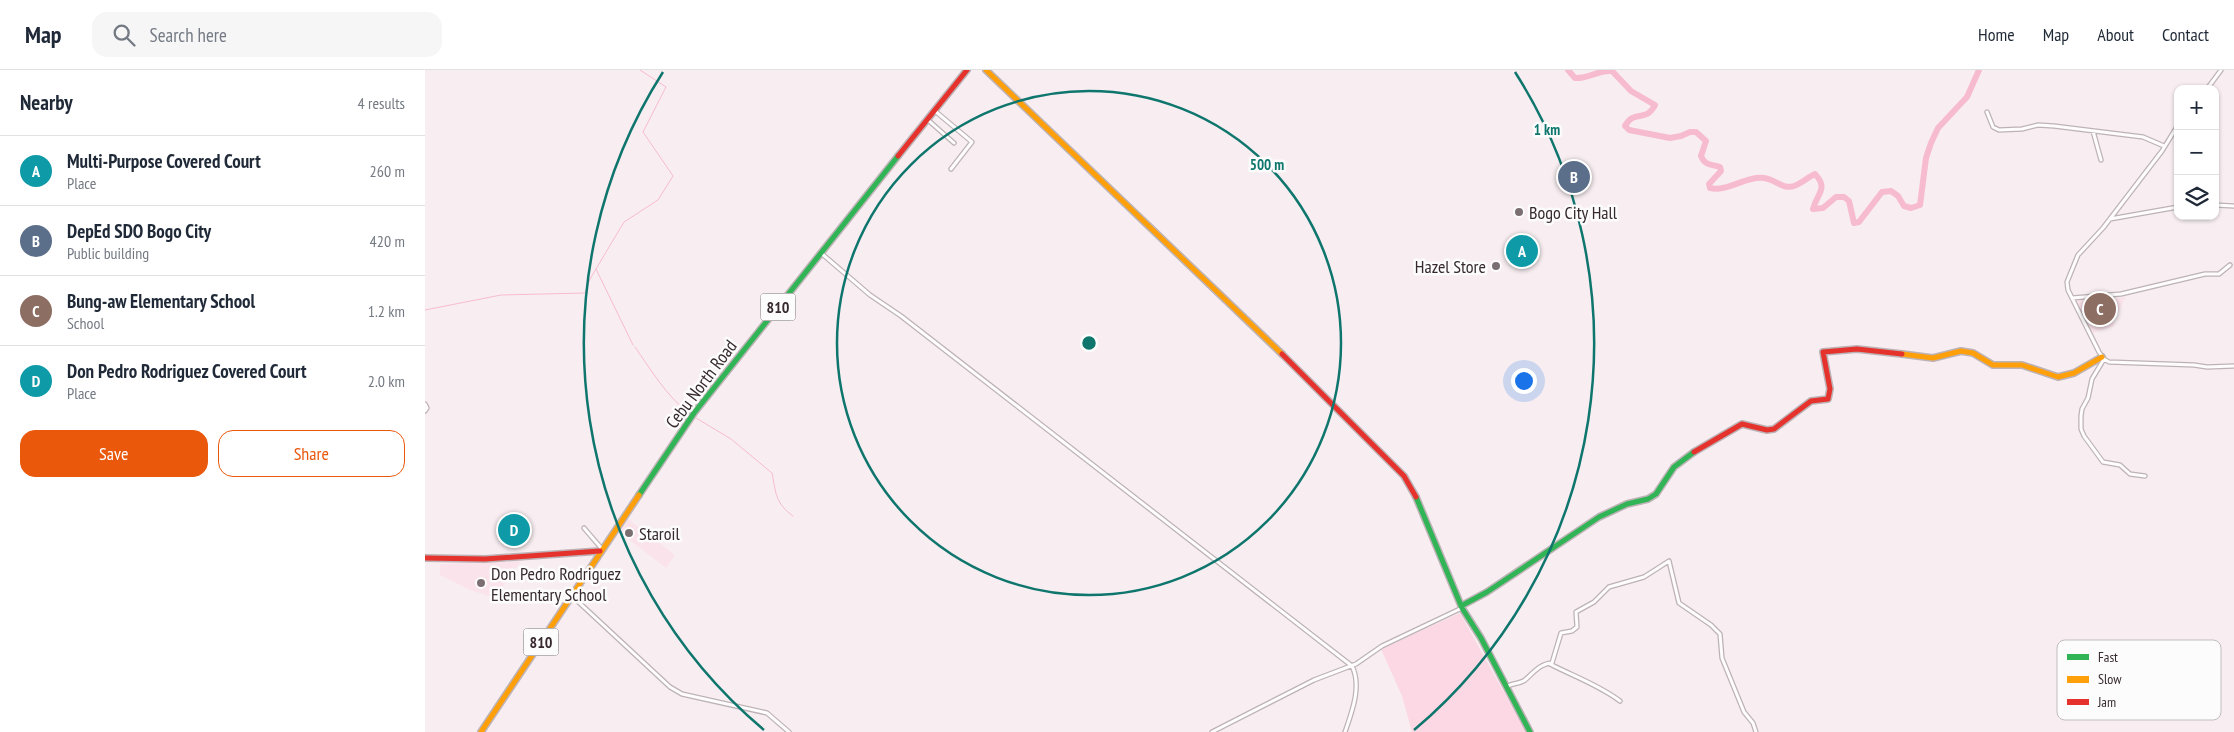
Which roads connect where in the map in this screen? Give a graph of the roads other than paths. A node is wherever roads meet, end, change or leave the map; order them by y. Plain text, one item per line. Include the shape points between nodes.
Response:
1 (967, 70) edge
2 (986, 70) edge
3 (2221, 70) edge
4 (2210, 85) edge
5 (935, 110) junction
6 (1987, 112) dead end
7 (927, 119) junction
8 (2175, 130) edge
9 (2093, 132) junction
10 (954, 143) dead end
11 (2164, 146) junction
12 (2101, 160) dead end
13 (951, 169) dead end
14 (2219, 205) edge
15 (2234, 206) edge
16 (2174, 208) edge
17 (2109, 219) junction
18 (821, 253) junction
19 (2230, 265) dead end
20 (2072, 298) junction
21 (2103, 358) junction
22 (2234, 366) edge
23 (425, 404) edge
24 (425, 412) edge
25 (2145, 476) dead end
26 (584, 528) dead end
27 (601, 550) junction
28 (425, 558) edge
29 (571, 596) junction
30 (1461, 607) junction
31 (1547, 663) junction
32 (1352, 666) junction
33 (1506, 687) junction
34 (1620, 701) dead end
35 (481, 732) edge
36 (789, 732) edge
37 (1212, 732) edge
38 (1345, 732) edge
39 (1530, 732) edge
40 (1756, 732) edge

1 - 5 main road, Cebu North Road / 810
2 - 30 main road via 1246,319 1404,476
3 - 4 street
5 - 7 main road, Cebu North Road / 810
5 - 13 street via 972,142
6 - 9 street via 1993,127 1999,130 2023,130 2038,125
7 - 10 street
7 - 18 main road, Cebu North Road / 810
8 - 11 street
9 - 11 street via 2143,137
9 - 12 street
11 - 17 street
14 - 15 street
16 - 17 street
17 - 20 street via 2074,261 2067,286
18 - 27 main road, Cebu North Road / 810 via 694,413
18 - 32 street
19 - 20 street via 2219,274 2205,274 2121,294
20 - 21 street
21 - 22 street via 2113,363
21 - 25 street via 2082,409 2081,429 2103,462 2120,465 2130,474
21 - 30 main road via 2074,373 2058,377 2022,365 1993,365 1973,353 1961,351 1933,358 1857,349 1823,352 1830,389 1828,399 1811,401 1774,429 1742,424 1726,432 1674,467 1656,494 1599,517
23 - 24 street
26 - 27 street
27 - 28 main road via 485,560
27 - 29 main road, Cebu North Road / 810
29 - 35 main road, Cebu North Road / 810
29 - 36 street via 670,687 682,694 767,712
30 - 32 street via 1382,646
30 - 33 main road
31 - 33 street via 1524,681
31 - 34 street via 1604,689
31 - 40 street via 1552,663 1561,633 1577,627 1576,612 1594,602 1609,587 1644,577 1669,561 1679,602 1720,634 1721,658
32 - 37 street via 1314,680
32 - 38 street via 1355,699
33 - 39 main road

